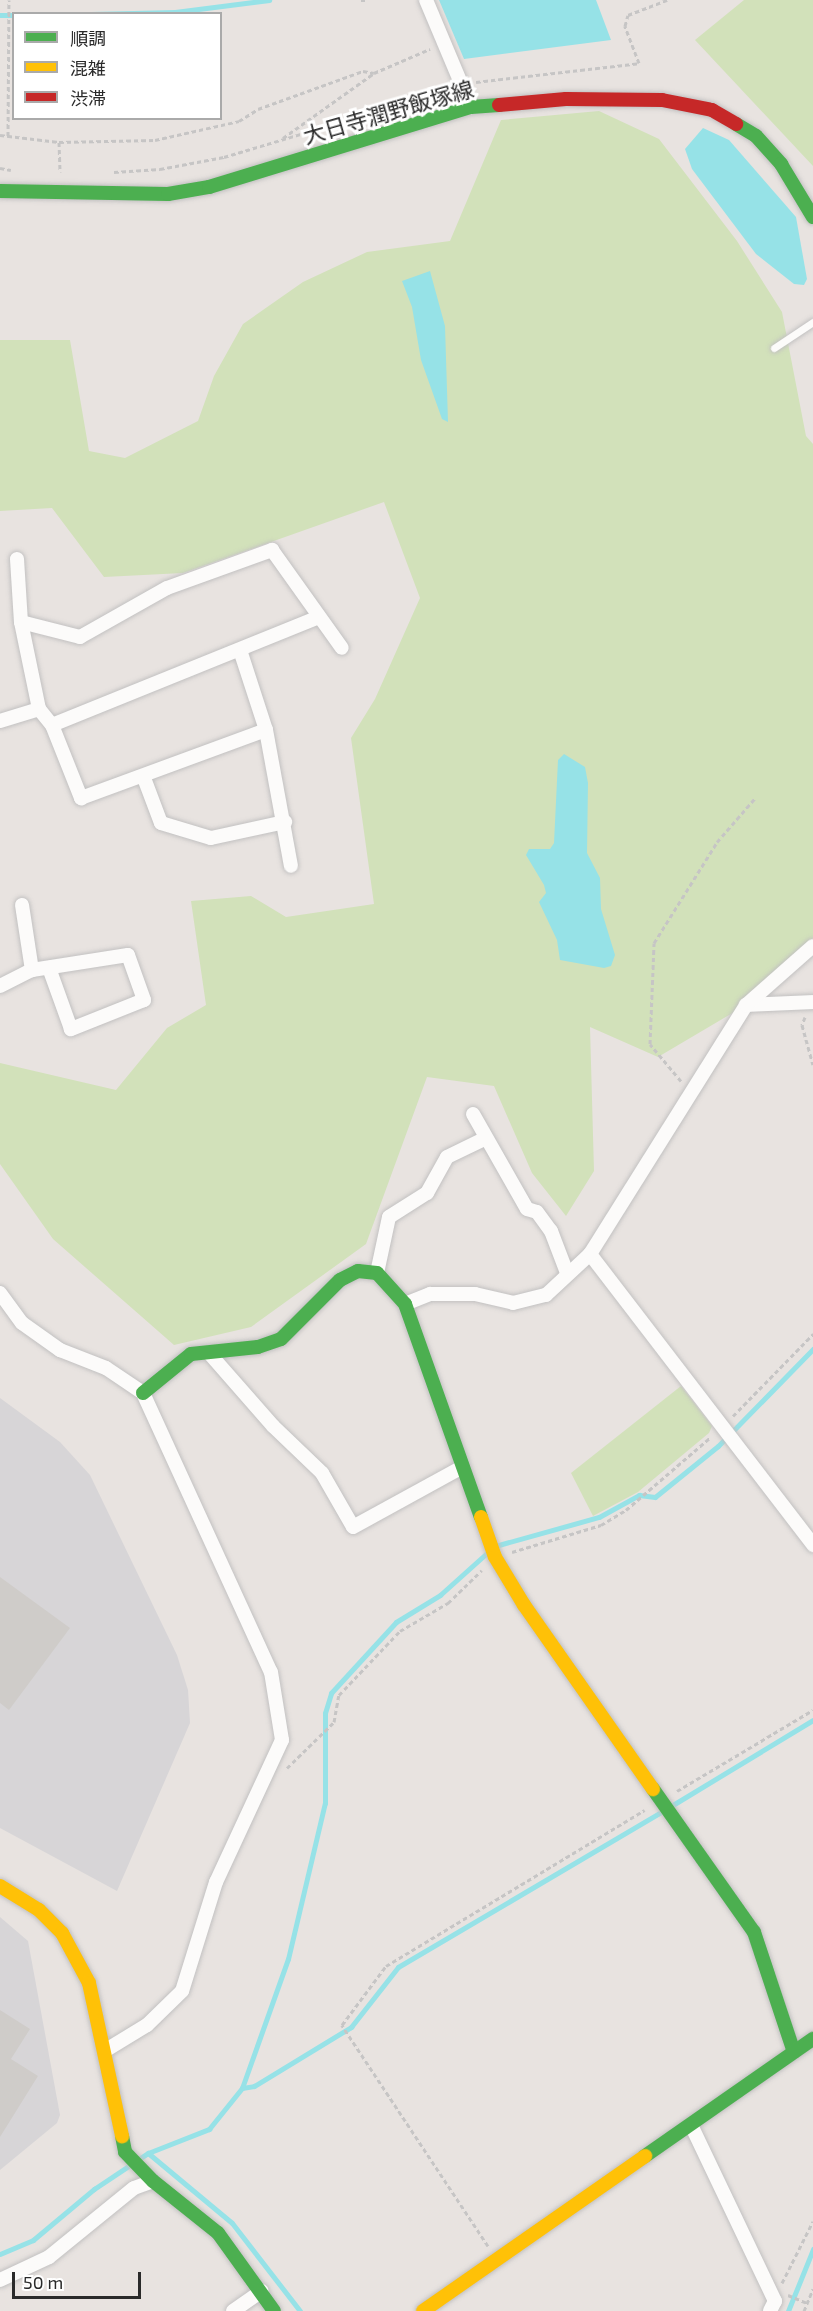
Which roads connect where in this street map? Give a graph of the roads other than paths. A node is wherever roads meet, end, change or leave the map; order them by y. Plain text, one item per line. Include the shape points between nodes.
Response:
1 (426, 0) edge
2 (471, 107) junction
3 (0, 191) edge
4 (813, 217) edge
5 (813, 322) edge
6 (774, 348) dead end
7 (17, 559) dead end
8 (319, 616) junction
9 (21, 622) junction
10 (342, 648) dead end
11 (240, 650) junction
12 (39, 709) junction
13 (0, 721) edge
14 (52, 725) junction
15 (266, 730) junction
16 (144, 778) junction
17 (285, 822) junction
18 (291, 866) dead end
19 (22, 905) dead end
20 (813, 946) edge
21 (49, 968) junction
22 (32, 970) junction
23 (0, 986) edge
24 (811, 1003) edge
25 (746, 1005) junction
26 (473, 1114) dead end
27 (484, 1139) junction
28 (590, 1254) junction
29 (377, 1273) junction
30 (567, 1273) junction
31 (0, 1293) edge
32 (405, 1304) junction
33 (209, 1353) junction
34 (144, 1393) junction
35 (462, 1467) junction
36 (813, 1545) edge
37 (0, 1886) edge
38 (813, 2039) edge
39 (106, 2050) junction
40 (794, 2052) junction
41 (692, 2127) junction
42 (153, 2181) junction
43 (0, 2280) edge
44 (262, 2291) junction
45 (233, 2311) edge
46 (274, 2311) edge
47 (423, 2311) edge
48 (770, 2311) edge

1 - 2 street
2 - 3 street, 大日寺潤野飯塚線 via 178,192
2 - 4 street, 大日寺潤野飯塚線 via 566,99 640,100 712,110 756,136 781,164
5 - 6 lane
7 - 9 street
8 - 9 street via 272,550 167,588 80,637
8 - 10 street
8 - 11 street
9 - 12 street
11 - 14 street
11 - 15 street
12 - 13 street
12 - 14 street
14 - 16 street via 81,798
15 - 16 street
15 - 17 street
16 - 17 street via 161,823 212,838
17 - 18 street
19 - 22 street
20 - 25 street
21 - 21 street via 128,955 144,1000 71,1029
21 - 22 street
22 - 23 street
24 - 25 street
25 - 28 street
26 - 27 street
27 - 29 street via 447,1157 427,1193 389,1217
27 - 30 street via 527,1209 537,1212 551,1231
28 - 30 street
28 - 36 street
29 - 32 street
29 - 33 street via 358,1271 340,1280 281,1339
30 - 32 street via 546,1295 513,1303 475,1294 430,1294
31 - 34 street via 22,1323 60,1350 106,1368
32 - 35 street
33 - 34 street via 191,1354
33 - 35 street via 273,1426 322,1473 353,1527
34 - 39 street via 271,1672 282,1740 216,1882 182,1991 147,2025
35 - 40 street via 495,1557 524,1605 754,1932
37 - 39 street via 39,1910 62,1933 89,1983
38 - 40 street
39 - 42 street via 125,2152
40 - 41 street
41 - 47 street
41 - 48 street via 775,2301
42 - 43 street via 134,2188 49,2257
42 - 44 street via 218,2233
44 - 45 street
44 - 46 street

